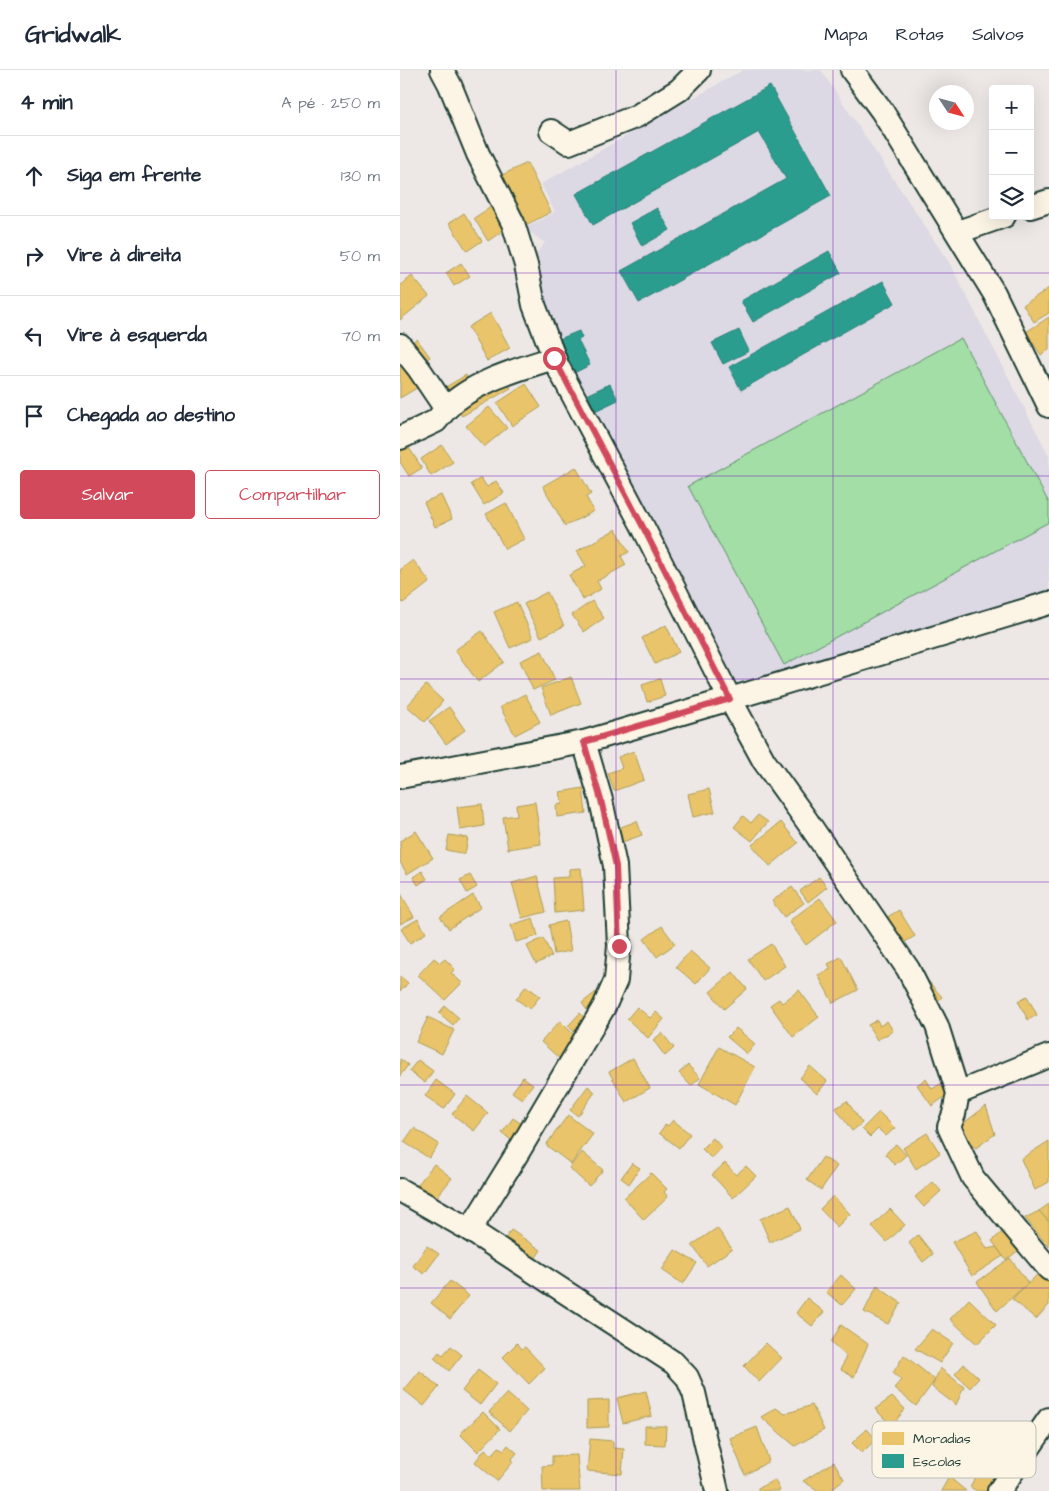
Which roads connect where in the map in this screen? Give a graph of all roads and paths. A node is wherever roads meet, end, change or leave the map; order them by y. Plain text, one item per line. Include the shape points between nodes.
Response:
1 (442, 70) edge
2 (699, 70) edge
3 (852, 70) edge
4 (551, 131) dead end
5 (1049, 202) edge
6 (1034, 206) edge
7 (992, 220) edge
8 (958, 232) junction
9 (400, 346) edge
10 (554, 358) junction
11 (1049, 406) edge
12 (446, 409) junction
13 (400, 438) edge
14 (1049, 603) edge
15 (730, 699) junction
16 (584, 742) junction
17 (400, 777) edge
18 (1049, 1056) edge
19 (958, 1093) junction
20 (400, 1190) edge
21 (470, 1230) junction
22 (1049, 1269) edge
23 (1049, 1419) edge
24 (1036, 1438) edge
25 (1008, 1478) edge
26 (718, 1491) edge
27 (999, 1491) edge

1 - 10 street via 512,223 526,265 534,305
2 - 4 street via 679,90 637,116 569,143
3 - 8 street via 882,111
5 - 6 street
7 - 8 street
8 - 11 street via 994,293
9 - 12 street
10 - 12 street via 500,376
10 - 15 street
12 - 13 street via 436,421
14 - 15 street
15 - 16 street
15 - 19 street via 764,761 908,969 938,1026
16 - 17 street
16 - 21 street via 616,866 619,946 616,980 599,1016
18 - 19 street
19 - 22 street via 949,1127 973,1178
20 - 21 street
21 - 26 street via 674,1363 687,1377 694,1393
23 - 24 street
25 - 27 street

